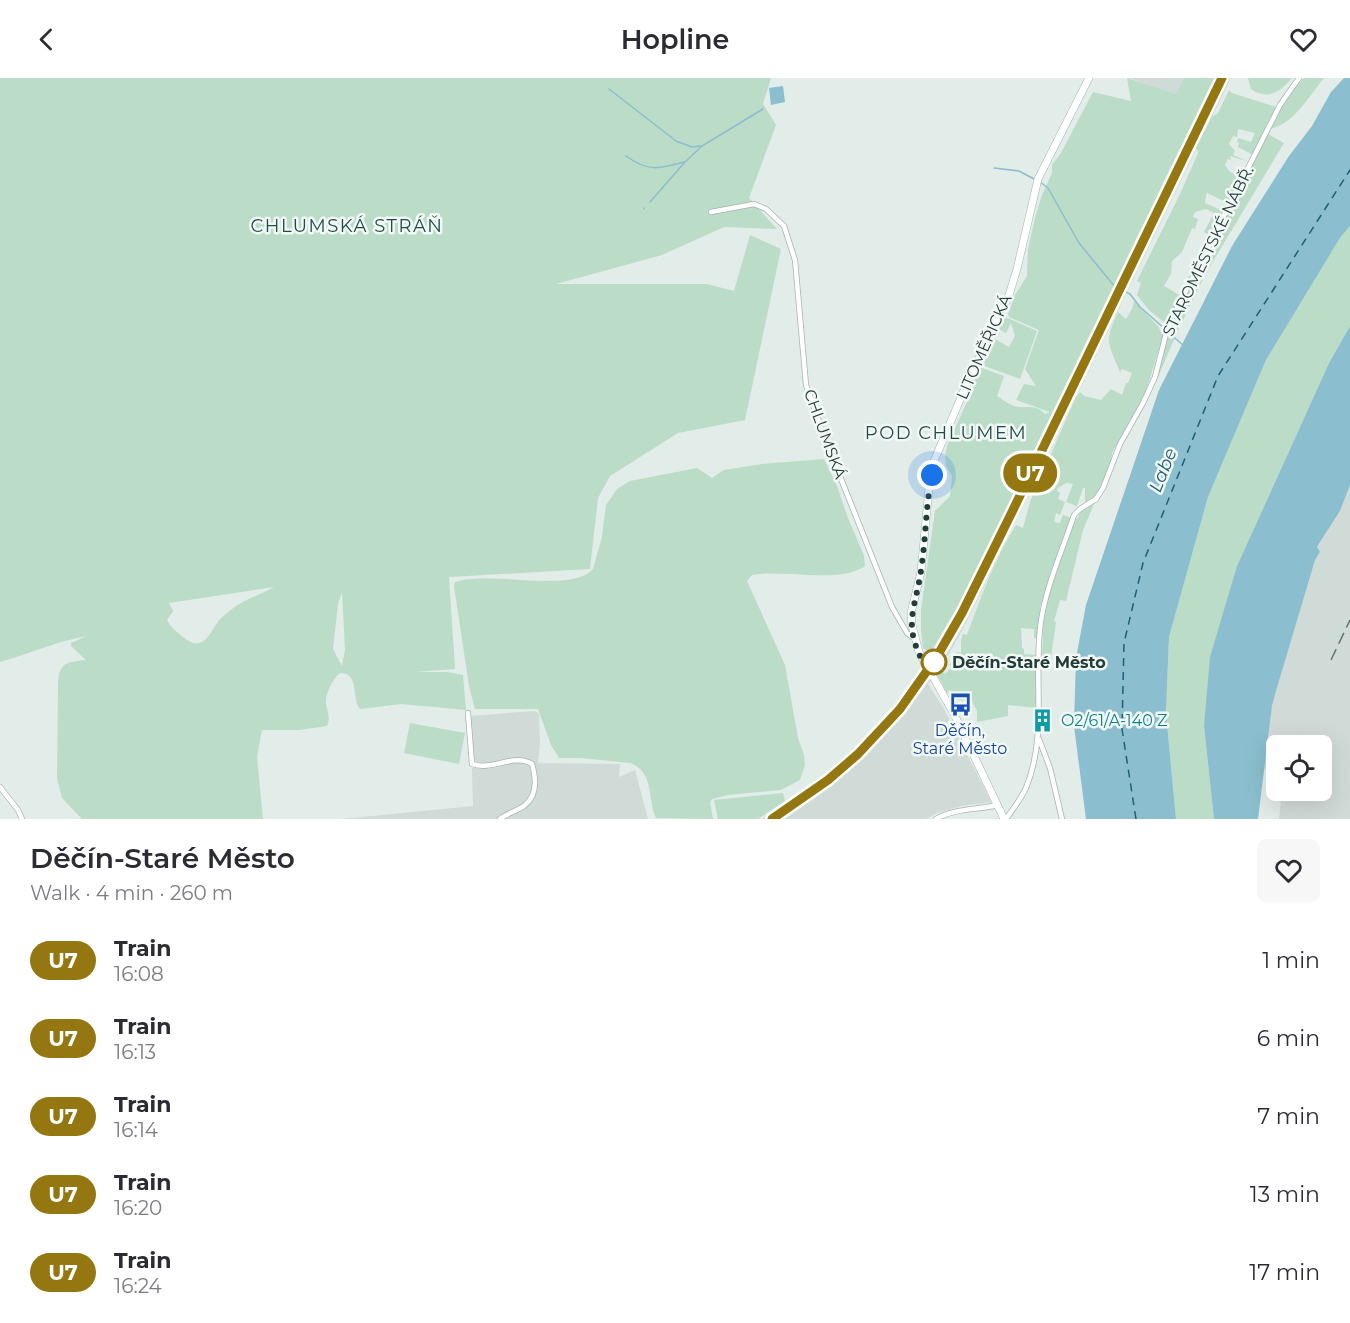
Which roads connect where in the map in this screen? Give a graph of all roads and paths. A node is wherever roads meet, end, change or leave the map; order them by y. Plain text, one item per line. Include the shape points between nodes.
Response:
1 (1089, 78) edge
2 (1299, 78) edge
3 (711, 212) dead end
4 (914, 638) junction
5 (468, 713) dead end
6 (1039, 739) junction
7 (0, 787) edge
8 (998, 805) junction
9 (22, 819) edge
10 (500, 819) edge
11 (936, 819) edge
12 (1005, 819) edge
13 (1062, 819) edge

1 - 4 main road, LITOMĚŘICKÁ via 1038,182 1009,296 934,461 922,564 911,613
2 - 6 street, STAROMĚSTSKÉ NÁBŘ. via 1280,105 1168,326 1155,377 1120,444 1103,488 1096,499 1074,515 1045,602 1040,630
3 - 4 street, CHLUMSKÁ via 754,204 766,209 784,226 795,260 806,385 892,607
4 - 8 main road, LITOMĚŘICKÁ
5 - 10 street via 472,764 487,767 526,761 532,765 535,783 531,798
6 - 12 street, STAROMĚSTSKÉ NÁBŘ. via 1026,789
6 - 13 street, STAROMĚSTSKÉ NÁBŘ.
7 - 9 street
8 - 11 street via 956,811
8 - 12 main road, LITOMĚŘICKÁ

